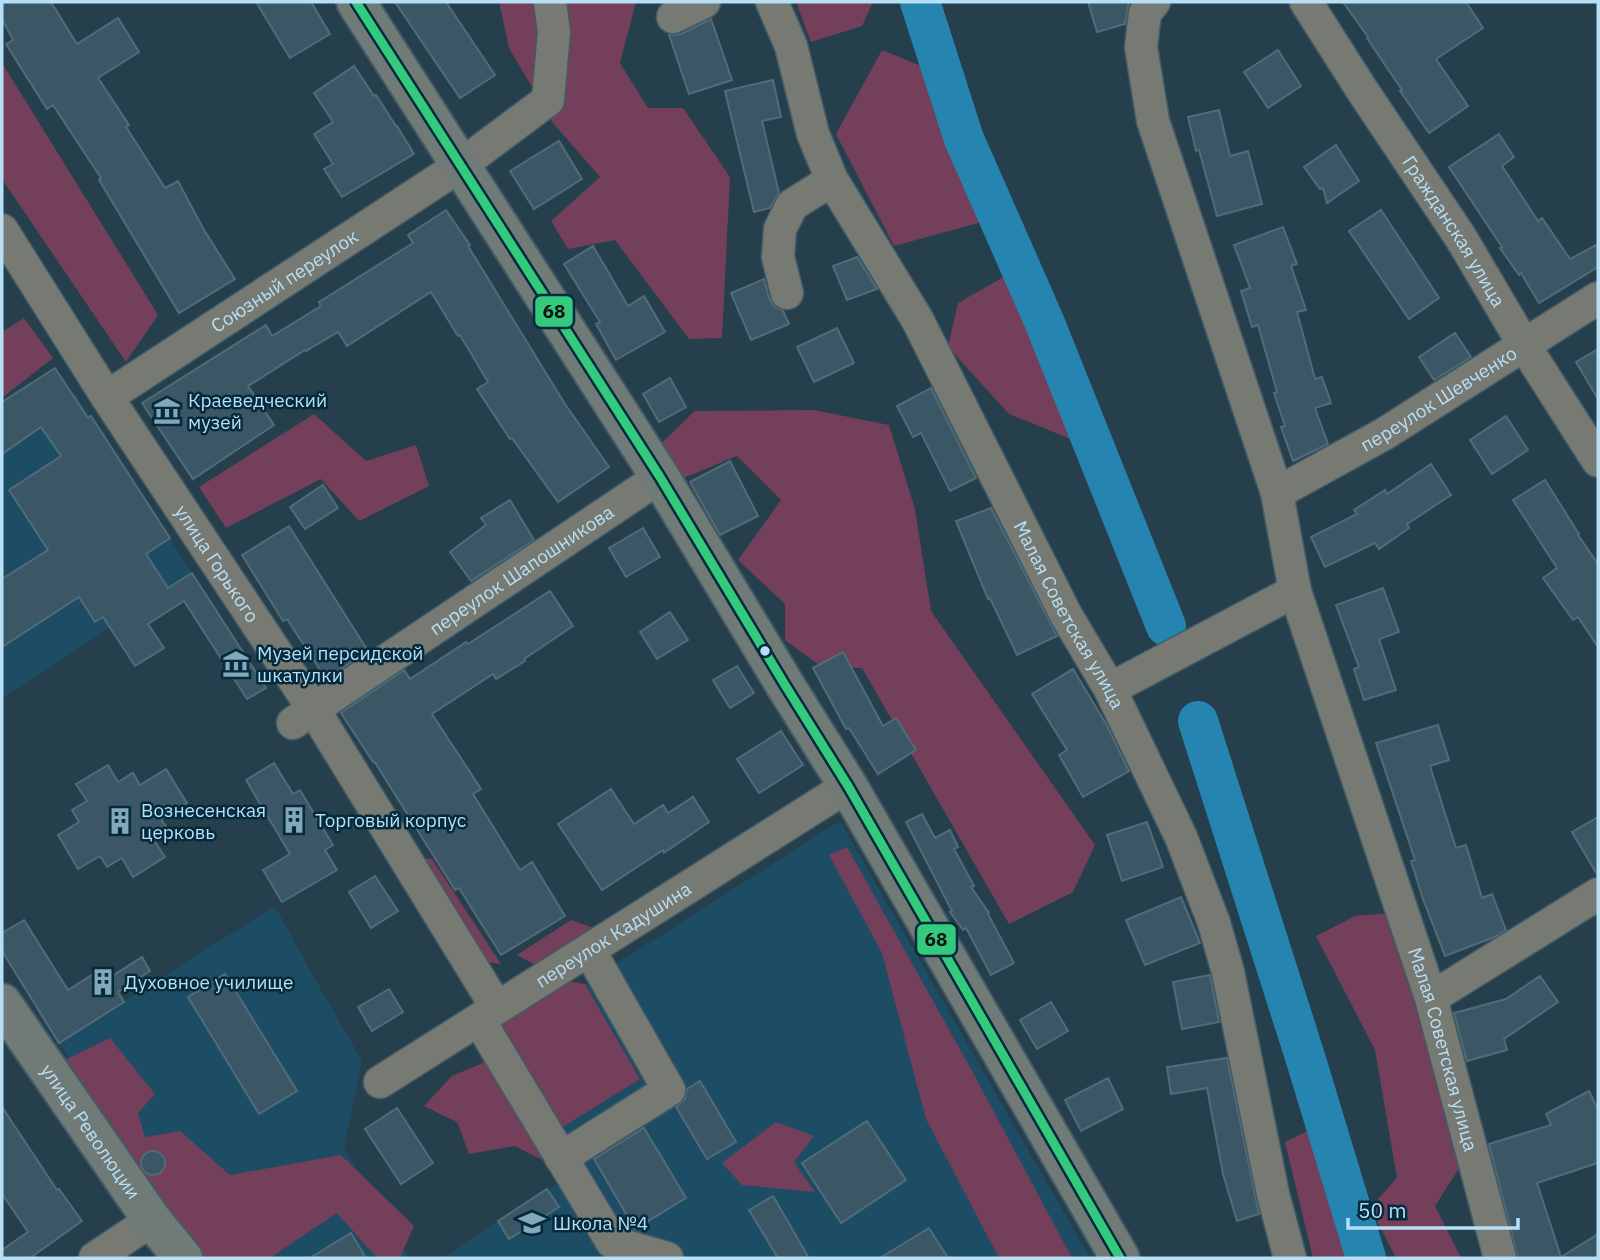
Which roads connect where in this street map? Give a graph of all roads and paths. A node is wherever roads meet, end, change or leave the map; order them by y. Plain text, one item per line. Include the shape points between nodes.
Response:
1 (356, 2) edge
2 (550, 2) edge
3 (704, 2) edge
4 (772, 2) edge
5 (1153, 2) edge
6 (1306, 2) edge
7 (673, 18) dead end
8 (461, 165) junction
9 (832, 180) junction
10 (2, 230) edge
11 (787, 293) dead end
12 (1598, 298) edge
13 (1524, 345) junction
14 (107, 397) junction
15 (1598, 461) edge
16 (660, 477) junction
17 (1277, 493) junction
18 (1295, 591) junction
19 (1111, 689) junction
20 (304, 717) junction
21 (848, 786) junction
22 (1598, 894) edge
23 (589, 950) junction
24 (1431, 998) junction
25 (2, 1003) edge
26 (488, 1014) junction
27 (380, 1082) dead end
28 (561, 1158) junction
29 (152, 1220) junction
30 (94, 1258) edge
31 (183, 1258) edge
32 (667, 1258) edge
33 (1120, 1258) edge
34 (1290, 1258) edge
35 (1500, 1258) edge

1 - 8 main road
2 - 8 street, Союзный переулок via 554,32 548,100
3 - 7 street
4 - 9 street, Малая Советская улица via 791,46 813,134
5 - 17 street, Малая Советская улица via 1145,13 1141,47 1153,121
6 - 13 street, Гражданская улица via 1461,237
8 - 14 street, Союзный переулок
8 - 16 main road
9 - 11 street via 792,205 780,229 778,257
9 - 19 street, Малая Советская улица via 917,319 1066,615
10 - 14 street, улица Горького
12 - 13 street, переулок Шевченко
13 - 15 street, Гражданская улица
13 - 17 street, переулок Шевченко via 1384,433
14 - 20 street, улица Горького
16 - 20 street, переулок Шапошникова
16 - 21 main road
17 - 18 street, Малая Советская улица
18 - 19 street
18 - 24 street, Малая Советская улица
19 - 34 street, Малая Советская улица via 1181,837 1213,923 1228,972
20 - 26 street, улица Горького
21 - 23 street, переулок Кадушина
21 - 33 main road
22 - 24 street
23 - 26 street, переулок Кадушина
23 - 28 street via 669,1090
24 - 35 street, Малая Советская улица
25 - 29 main road, улица Революции
26 - 27 street, переулок Кадушина
26 - 28 street, улица Горького
28 - 32 street, улица Горького via 612,1242
29 - 30 street
29 - 31 main road, улица Революции

